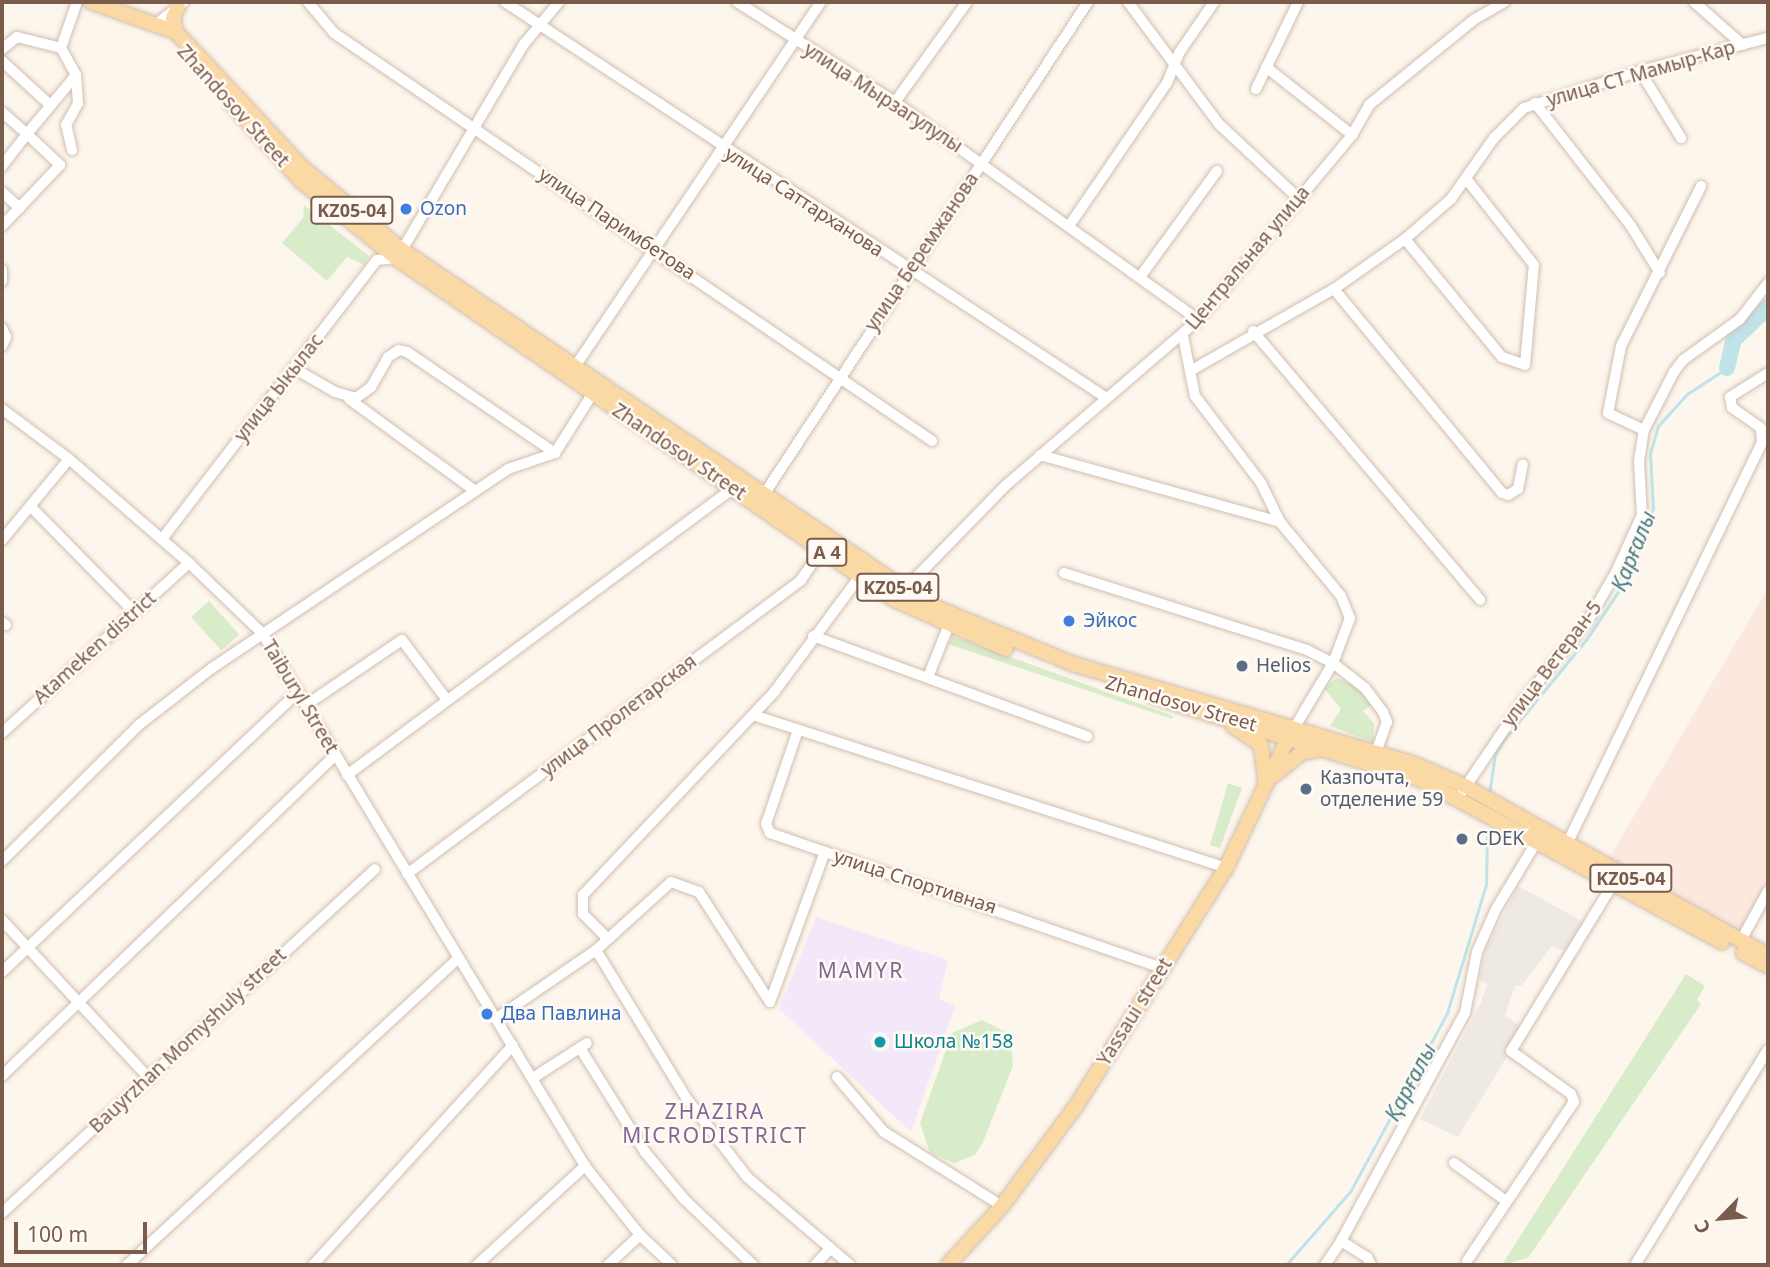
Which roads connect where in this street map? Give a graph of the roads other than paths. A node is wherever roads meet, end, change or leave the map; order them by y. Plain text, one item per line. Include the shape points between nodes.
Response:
1 (76, 2) edge
2 (91, 2) edge
3 (308, 2) edge
4 (505, 2) edge
5 (559, 2) edge
6 (737, 2) edge
7 (821, 2) edge
8 (967, 2) edge
9 (1088, 2) edge
10 (1128, 2) edge
11 (1214, 2) edge
12 (1298, 2) edge
13 (1504, 2) edge
14 (1694, 2) edge
15 (181, 4) edge
16 (158, 23) junction
17 (540, 25) junction
18 (176, 32) junction
19 (1768, 38) edge
20 (796, 42) junction
21 (1743, 45) junction
22 (61, 48) junction
23 (2, 49) edge
24 (2, 61) edge
25 (1173, 67) junction
26 (1266, 67) junction
27 (1640, 71) junction
28 (76, 75) junction
29 (1256, 89) dead end
30 (895, 102) junction
31 (1535, 103) junction
32 (49, 104) junction
33 (2, 112) edge
34 (475, 127) junction
35 (27, 134) junction
36 (1352, 135) junction
37 (1681, 138) dead end
38 (721, 147) junction
39 (72, 150) dead end
40 (983, 163) junction
41 (2, 166) edge
42 (1217, 171) dead end
43 (1467, 180) junction
44 (1701, 186) dead end
45 (2, 192) edge
46 (1298, 198) junction
47 (20, 208) junction
48 (2, 226) edge
49 (1069, 226) junction
50 (1405, 239) junction
51 (656, 250) junction
52 (399, 254) junction
53 (2, 270) edge
54 (907, 270) junction
55 (1660, 274) junction
56 (1140, 278) junction
57 (2, 281) edge
58 (1768, 283) edge
59 (1334, 289) junction
60 (1198, 320) junction
61 (2, 328) edge
62 (1253, 331) junction
63 (1183, 336) junction
64 (2, 346) edge
65 (295, 369) junction
66 (572, 371) junction
67 (1190, 371) junction
68 (1768, 373) edge
69 (839, 374) junction
70 (593, 393) junction
71 (1105, 397) junction
72 (349, 399) junction
73 (2, 409) edge
74 (1644, 430) junction
75 (932, 441) dead end
76 (555, 453) junction
77 (1040, 455) junction
78 (69, 459) junction
79 (1523, 464) dead end
80 (734, 488) junction
81 (475, 491) junction
82 (760, 500) junction
83 (30, 506) junction
84 (1280, 522) junction
85 (162, 539) junction
86 (2, 540) edge
87 (822, 549) junction
88 (189, 563) junction
89 (1064, 573) dead end
90 (860, 576) junction
91 (899, 595) junction
92 (1480, 600) dead end
93 (134, 612) junction
94 (948, 627) junction
95 (262, 633) junction
96 (813, 636) junction
97 (1333, 663) junction
98 (928, 677) junction
99 (298, 692) junction
100 (447, 701) junction
101 (306, 705) junction
102 (753, 715) junction
103 (1214, 715) junction
104 (798, 730) junction
105 (1291, 732) junction
106 (2, 733) edge
107 (1087, 736) dead end
108 (1377, 750) junction
109 (1350, 754) junction
110 (335, 755) junction
111 (347, 775) junction
112 (1266, 784) junction
113 (1462, 792) junction
114 (1493, 809) junction
115 (1536, 841) junction
116 (1566, 846) junction
117 (825, 852) junction
118 (2, 861) edge
119 (375, 869) dead end
120 (1226, 869) junction
121 (407, 874) junction
122 (1613, 884) junction
123 (1768, 891) edge
124 (2, 919) edge
125 (608, 939) junction
126 (1740, 942) junction
127 (28, 948) junction
128 (596, 950) junction
129 (1768, 955) edge
130 (458, 958) junction
131 (1768, 967) edge
132 (1163, 968) junction
133 (2, 972) edge
134 (80, 1000) junction
135 (497, 1018) junction
136 (513, 1045) junction
137 (1768, 1050) edge
138 (2, 1076) edge
139 (837, 1077) dead end
140 (533, 1078) junction
141 (150, 1079) junction
142 (1454, 1163) dead end
143 (585, 1166) junction
144 (1506, 1201) junction
145 (1002, 1206) junction
146 (2, 1213) edge
147 (640, 1235) junction
148 (1341, 1241) junction
149 (831, 1248) junction
150 (1467, 1261) dead end
151 (127, 1265) edge
152 (313, 1265) edge
153 (477, 1265) edge
154 (608, 1265) edge
155 (672, 1265) edge
156 (753, 1265) edge
157 (815, 1265) edge
158 (850, 1265) edge
159 (948, 1265) edge
160 (1325, 1265) edge
161 (1371, 1265) edge
162 (1636, 1265) edge

1 - 22 street
2 - 16 main road, Zhandosov Street / KZ05-04
3 - 34 street, улица Паримбетова via 334,33
4 - 17 street, улица Саттарханова
5 - 17 street
6 - 20 street, улица Мырзагулулы
7 - 20 street
8 - 30 street
9 - 40 street, улица Беремжанова
10 - 25 street
11 - 25 street
12 - 26 street
13 - 36 street, Центральная улица via 1475,19 1368,105
14 - 21 street
15 - 16 street
15 - 18 main road via 173,18
16 - 18 main road, Zhandosov Street / KZ05-04
16 - 52 main road, Zhandosov Street / KZ05-04 via 301,181
17 - 34 street
17 - 38 street, улица Саттарханова
18 - 52 main road, Zhandosov Street / KZ05-04 via 302,167
19 - 21 street, улица СТ Мамыр-Кар
20 - 30 street, улица Мырзагулулы
20 - 38 street
21 - 27 street, улица СТ Мамыр-Кар
22 - 23 street via 17,37
22 - 28 street
24 - 32 street
25 - 46 street via 1219,124
25 - 49 street via 1167,83
26 - 29 street
26 - 36 street
27 - 31 street, улица СТ Мамыр-Кар
27 - 37 street
28 - 32 street
28 - 39 street via 78,103 66,125
30 - 40 street, улица Мырзагулулы
31 - 43 street, улица СТ Мамыр-Кар via 1509,121
31 - 55 street via 1631,226
32 - 35 street
33 - 35 street
34 - 51 street, улица Паримбетова
34 - 52 street
35 - 41 street
35 - 47 street via 60,165
36 - 46 street, Центральная улица
38 - 51 street
38 - 54 street, улица Саттарханова
40 - 49 street, улица Мырзагулулы
40 - 54 street, улица Беремжанова
42 - 56 street
43 - 50 street, улица СТ Мамыр-Кар
43 - 50 street via 1534,265 1525,365 1502,357
44 - 55 street
45 - 47 street
46 - 60 street, Центральная улица
47 - 48 street
49 - 56 street, улица Мырзагулулы
50 - 59 street, улица СТ Мамыр-Кар
51 - 66 street
51 - 69 street, улица Паримбетова
52 - 65 street, улица Ыкылас via 377,260
52 - 66 main road, Zhandosov Street / KZ05-04
53 - 57 street
54 - 69 street, улица Беремжанова
54 - 71 street, улица Саттарханова
55 - 74 street via 1621,346 1608,407 1612,417
56 - 60 street, улица Мырзагулулы
58 - 74 street, улица Ветеран-5 via 1740,319 1683,360
59 - 62 street, улица СТ Мамыр-Кар
59 - 79 street via 1502,493 1518,489
60 - 63 street, Центральная улица
61 - 64 street via 6,337
62 - 67 street, улица СТ Мамыр-Кар
62 - 92 street
63 - 67 street
63 - 71 street, Центральная улица
65 - 72 street
65 - 85 street, улица Ыкылас
66 - 70 main road, Zhandosov Street / KZ05-04
66 - 82 main road, Zhandosov Street / KZ05-04
67 - 84 street via 1195,396 1261,483
68 - 116 street via 1730,397 1732,408 1761,428 1762,443
69 - 75 street, улица Паримбетова
69 - 82 street, улица Беремжанова
70 - 76 street
70 - 80 main road, Zhandosov Street / KZ05-04
71 - 77 street, Центральная улица
72 - 76 street via 362,396 392,354 407,352
72 - 81 street
73 - 78 street, Taiburyl Street
74 - 113 street, улица Ветеран-5 via 1639,461 1642,515 1616,572 1575,639 1524,699
76 - 81 street via 515,466
77 - 84 street
77 - 91 street, Центральная улица via 949,539
78 - 83 street
78 - 85 street, Taiburyl Street
80 - 82 main road, Zhandosov Street / А 4
80 - 100 street
81 - 95 street
82 - 87 main road, Zhandosov Street / А 4
82 - 91 main road, Zhandosov Street / KZ05-04
83 - 86 street
83 - 93 street
84 - 97 street via 1346,605 1348,626
85 - 88 street, Taiburyl Street
87 - 90 main road, Zhandosov Street / А 4
87 - 121 street, улица Пролетарская via 801,580
88 - 93 street, Atameken district
88 - 95 street, Taiburyl Street
89 - 97 street via 1307,650
90 - 91 main road, Zhandosov Street / А 4
90 - 96 street
91 - 94 main road, Zhandosov Street / А 4
91 - 105 main road, Zhandosov Street / KZ05-04 via 1073,664
93 - 106 street, Atameken district
94 - 98 street
94 - 103 main road, Zhandosov Street / KZ05-04 via 1063,669
95 - 99 street, Taiburyl Street
95 - 118 street via 140,724
96 - 98 street
96 - 102 street
97 - 105 street
97 - 108 street via 1365,688 1384,712 1387,722
98 - 107 street
99 - 101 street, Taiburyl Street
99 - 127 street
100 - 101 street via 402,640
100 - 111 street
101 - 110 street, Taiburyl Street
102 - 104 street
102 - 125 street via 583,895 583,914
103 - 105 main road, Zhandosov Street / KZ05-04
103 - 112 main road via 1259,740
104 - 117 street, улица Спортивная via 766,830
104 - 120 street
105 - 108 main road, KZ05-04
105 - 109 main road, KZ05-04
105 - 112 main road, Yassaui street
108 - 113 main road, KZ05-04
109 - 112 main road via 1312,749 1285,764
109 - 113 main road, KZ05-04
110 - 111 street, Taiburyl Street
110 - 134 street
111 - 121 street, Taiburyl Street
112 - 120 main road, Yassaui street
113 - 114 main road, KZ05-04
114 - 115 main road, KZ05-04
114 - 116 main road, KZ05-04
115 - 122 main road, KZ05-04
115 - 148 street via 1496,909 1478,952 1465,1013
116 - 126 main road, KZ05-04
117 - 125 street via 770,1002 695,887 666,883
117 - 132 street, улица Спортивная
119 - 141 street, Bauyrzhan Momyshuly street
120 - 132 main road, Yassaui street
121 - 130 street, Taiburyl Street
122 - 131 main road, KZ05-04
122 - 144 street via 1511,1051 1571,1094 1574,1102
123 - 126 street
124 - 127 street
125 - 128 street
126 - 129 main road, KZ05-04
127 - 133 street
127 - 134 street
128 - 135 street
128 - 149 street via 687,1099 747,1177
130 - 135 street, Taiburyl Street
130 - 151 street
132 - 145 main road, Yassaui street via 1076,1106
134 - 138 street
134 - 141 street
135 - 136 street, Taiburyl Street
136 - 140 street, Taiburyl Street
136 - 152 street
137 - 162 street
139 - 145 street via 884,1132
140 - 143 street, Taiburyl Street
140 - 156 street via 584,1046 653,1162 695,1211
141 - 146 street, Bauyrzhan Momyshuly street
142 - 144 street
143 - 147 street, Taiburyl Street
143 - 153 street
144 - 150 street
145 - 159 main road, Yassaui street
147 - 154 street
147 - 155 street, Taiburyl Street
148 - 160 street
148 - 161 street via 1367,1257
149 - 157 street
149 - 158 street

